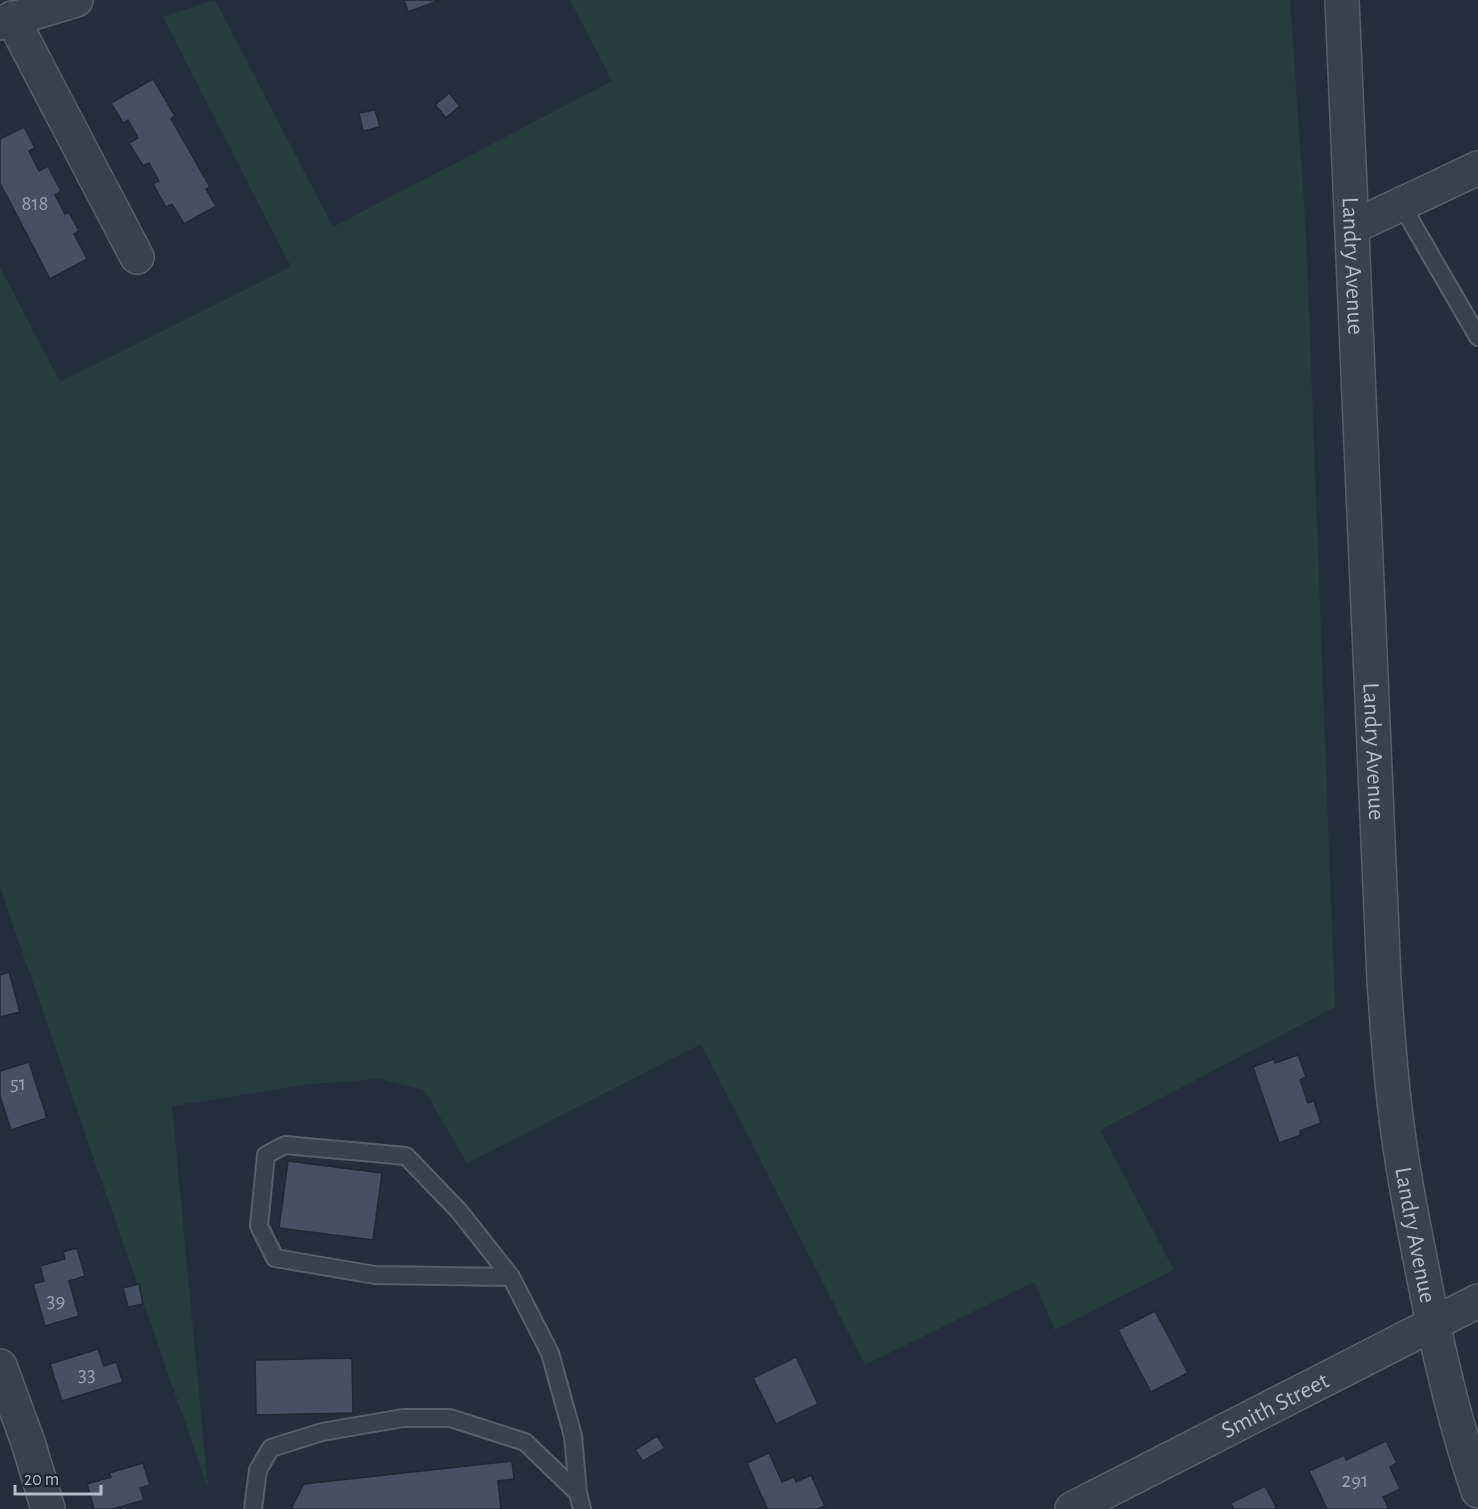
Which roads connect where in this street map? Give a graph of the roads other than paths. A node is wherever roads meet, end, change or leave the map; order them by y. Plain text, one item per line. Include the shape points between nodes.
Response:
1 (76, 0) edge
2 (1342, 0) edge
3 (6, 20) edge
4 (1478, 168) edge
5 (1401, 204) junction
6 (1353, 227) junction
7 (137, 257) dead end
8 (1478, 337) edge
9 (511, 1277) junction
10 (1478, 1301) edge
11 (1433, 1324) junction
12 (0, 1366) edge
13 (1478, 1491) edge
14 (580, 1501) edge
15 (48, 1509) edge
16 (253, 1509) edge
17 (1072, 1509) edge

1 - 3 street
2 - 6 street, Landry Avenue
3 - 7 street
4 - 5 street
5 - 6 street
5 - 8 lane
6 - 11 street, Landry Avenue via 1390,1063 1401,1152
9 - 9 lane via 459,1211 406,1156 285,1145 266,1155 259,1226 275,1258 375,1275
9 - 14 lane via 550,1353 573,1436
10 - 11 street, Smith Street
11 - 13 street, Landry Avenue
11 - 17 street, Smith Street
12 - 15 street
14 - 16 lane via 525,1442 450,1418 403,1418 322,1432 271,1448 258,1470

